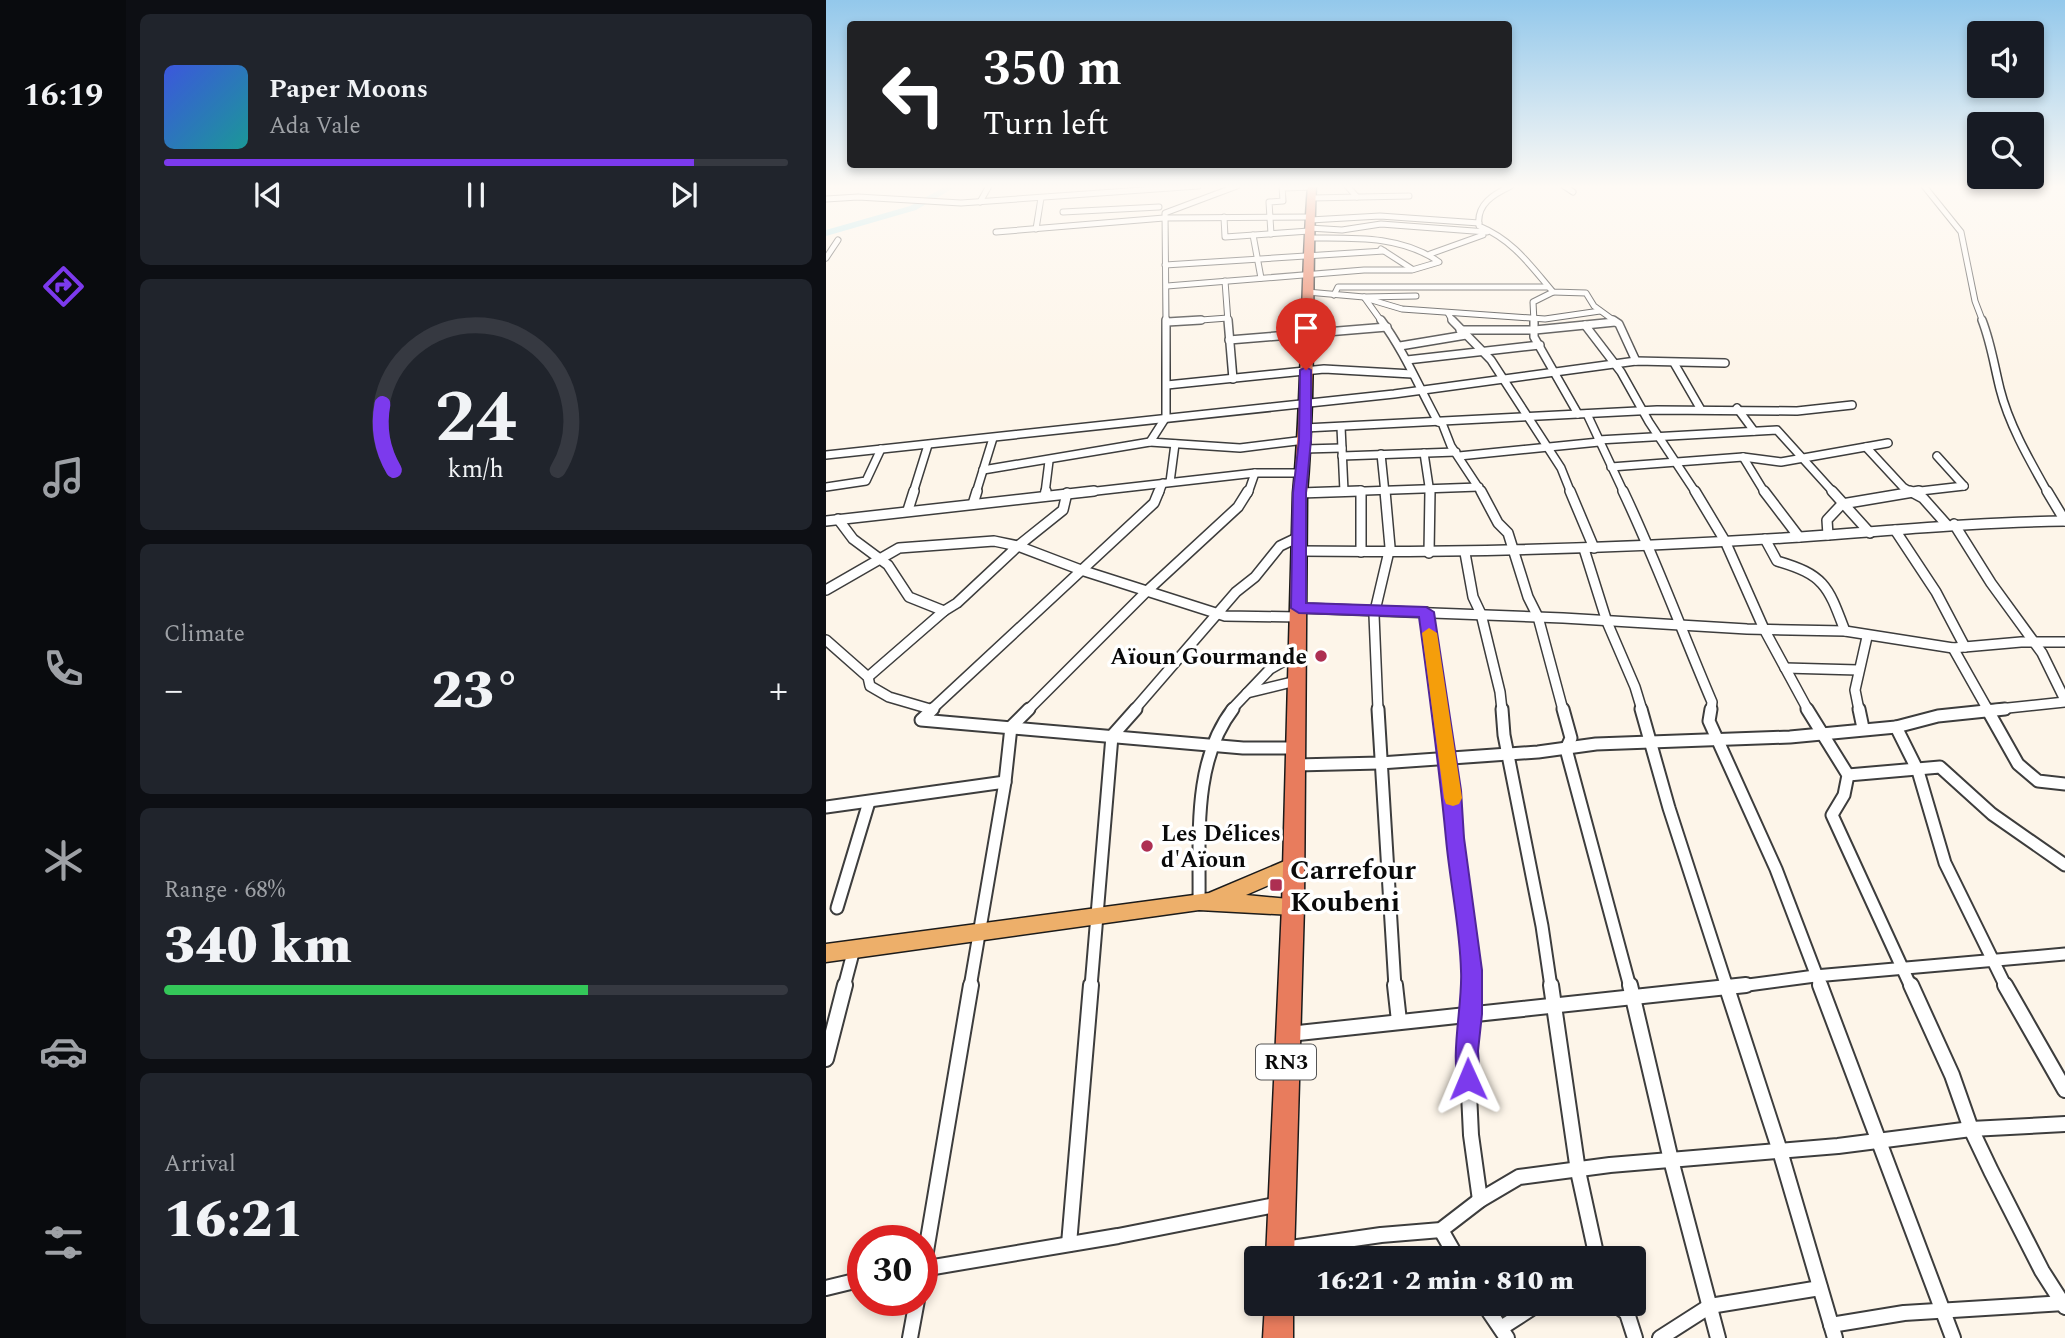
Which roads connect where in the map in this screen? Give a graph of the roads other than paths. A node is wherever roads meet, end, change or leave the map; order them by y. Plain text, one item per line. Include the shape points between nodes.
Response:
1 (1165, 248) edge
2 (1255, 248) edge
3 (1275, 248) edge
4 (1308, 248) edge
5 (1374, 248) edge
6 (1380, 248) edge
7 (1407, 248) edge
8 (1447, 248) edge
9 (1515, 248) edge
10 (1964, 248) edge
11 (1384, 251) junction
12 (1430, 254) junction
13 (1257, 258) junction
14 (1165, 265) junction
15 (1412, 270) junction
16 (1307, 274) junction
17 (1261, 278) junction
18 (1224, 281) junction
19 (1167, 286) junction
20 (1550, 289) junction
21 (1307, 292) junction
22 (1334, 295) junction
23 (1416, 296) dead end
24 (1364, 298) junction
25 (1600, 311) junction
26 (1448, 313) junction
27 (1228, 318) junction
28 (1535, 318) junction
29 (1615, 322) junction
30 (1167, 323) junction
31 (1585, 326) junction
32 (1387, 327) junction
33 (1535, 330) junction
34 (1463, 333) junction
35 (1306, 335) junction
36 (1230, 340) junction
37 (1540, 345) junction
38 (1400, 346) junction
39 (1482, 350) junction
40 (1407, 360) junction
41 (1636, 361) junction
42 (1674, 363) junction
43 (1725, 363) dead end
44 (1615, 365) junction
45 (1306, 370) junction
46 (1557, 372) junction
47 (1412, 374) junction
48 (1233, 379) junction
49 (1502, 380) junction
50 (1167, 385) junction
51 (1421, 390) junction
52 (1305, 402) junction
53 (1852, 405) dead end
54 (1700, 408) junction
55 (1737, 408) junction
56 (1643, 411) junction
57 (1583, 414) junction
58 (1166, 417) junction
59 (1530, 417) junction
60 (1442, 424) junction
61 (1341, 427) junction
62 (1754, 431) junction
63 (1659, 436) junction
64 (993, 438) junction
65 (1305, 439) junction
66 (1598, 441) junction
67 (1150, 442) junction
68 (1888, 443) dead end
69 (1175, 444) junction
70 (928, 445) junction
71 (1548, 447) junction
72 (1866, 447) junction
73 (881, 449) junction
74 (1342, 452) junction
75 (1424, 453) junction
76 (1381, 454) junction
77 (1457, 454) junction
78 (826, 455) edge
79 (1937, 456) dead end
80 (1743, 457) junction
81 (1803, 459) junction
82 (1049, 461) junction
83 (1679, 464) junction
84 (1611, 467) junction
85 (983, 470) junction
86 (1255, 473) junction
87 (1301, 473) junction
88 (1167, 482) junction
89 (826, 487) edge
90 (1479, 487) junction
91 (1430, 488) junction
92 (1385, 490) junction
93 (1344, 491) junction
94 (1361, 491) junction
95 (1915, 491) junction
96 (1068, 493) junction
97 (1300, 493) junction
98 (1045, 496) junction
99 (973, 504) junction
100 (1842, 505) junction
101 (908, 510) junction
102 (838, 519) junction
103 (826, 521) edge
104 (2065, 521) edge
105 (1950, 524) junction
106 (1895, 530) junction
107 (1870, 533) junction
108 (1828, 535) junction
109 (1799, 537) junction
110 (1765, 539) junction
111 (1725, 541) junction
112 (1301, 543) junction
113 (1018, 546) junction
114 (1649, 546) junction
115 (1589, 548) junction
116 (1514, 551) junction
117 (1361, 552) junction
118 (1465, 552) junction
119 (1388, 553) junction
120 (1429, 553) junction
121 (879, 558) junction
122 (1081, 570) junction
123 (826, 590) edge
124 (1147, 591) junction
125 (1376, 609) junction
126 (944, 611) junction
127 (1299, 612) junction
128 (1426, 612) junction
129 (1219, 614) junction
130 (1480, 614) junction
131 (1538, 617) junction
132 (1607, 622) junction
133 (1681, 625) junction
134 (1765, 629) junction
135 (1846, 631) junction
136 (1867, 637) junction
137 (826, 639) edge
138 (2065, 642) edge
139 (2035, 643) junction
140 (1965, 647) junction
141 (1953, 648) junction
142 (1298, 653) junction
143 (1785, 668) junction
144 (1858, 670) junction
145 (868, 677) junction
146 (1296, 681) junction
147 (1246, 693) junction
148 (2065, 701) edge
149 (930, 709) junction
150 (1989, 711) junction
151 (1011, 727) junction
152 (1896, 727) junction
153 (1863, 728) junction
154 (1822, 733) junction
155 (1112, 736) junction
156 (1717, 739) junction
157 (1650, 741) junction
158 (1213, 746) junction
159 (1295, 748) junction
160 (1566, 749) junction
161 (1509, 754) junction
162 (1447, 758) junction
163 (1380, 763) junction
164 (1296, 765) junction
165 (1918, 771) junction
166 (1848, 775) junction
167 (1005, 782) junction
168 (2065, 784) edge
169 (869, 802) junction
170 (826, 807) edge
171 (1294, 865) junction
172 (2065, 865) edge
173 (1206, 901) junction
174 (1293, 906) junction
175 (837, 908) dead end
176 (1099, 914) junction
177 (979, 932) junction
178 (854, 949) junction
179 (826, 953) edge
180 (2065, 954) edge
181 (1992, 962) junction
182 (1903, 968) junction
183 (1815, 976) junction
184 (1726, 988) junction
185 (1630, 998) junction
186 (1555, 1006) junction
187 (1471, 1014) junction
188 (1399, 1021) junction
189 (1287, 1034) junction
190 (826, 1059) edge
191 (2065, 1090) edge
192 (2065, 1124) edge
193 (1971, 1129) junction
194 (1877, 1141) junction
195 (1780, 1151) junction
196 (1671, 1160) junction
197 (1578, 1171) junction
198 (1480, 1200) junction
199 (1280, 1203) junction
200 (931, 1225) edge
201 (1441, 1230) junction
202 (1069, 1244) junction
203 (1280, 1246) edge
204 (1323, 1246) edge
205 (1450, 1246) edge
206 (1594, 1246) edge
207 (938, 1268) edge
208 (847, 1283) edge
209 (826, 1288) edge
210 (1820, 1288) junction
211 (2064, 1304) edge
212 (1710, 1306) junction
213 (1942, 1310) junction
214 (914, 1316) edge
215 (1279, 1316) edge
216 (1492, 1316) edge
217 (1524, 1316) edge
218 (1628, 1316) edge
219 (1833, 1332) edge
220 (1504, 1333) edge
221 (910, 1338) edge
222 (1278, 1338) edge
223 (1635, 1338) edge
224 (1660, 1338) edge
225 (1718, 1338) edge
226 (1953, 1338) edge

1 - 14 street
2 - 13 street
3 - 13 street
4 - 16 highway, RN3
5 - 11 street
6 - 11 street
7 - 12 street
8 - 12 street
9 - 20 street
10 - 104 street via 2000,391 2027,456
11 - 15 street
12 - 15 street via 1439,262
13 - 14 street
13 - 17 street
14 - 19 street
15 - 16 street
16 - 17 street
16 - 21 highway, RN3
17 - 18 street
18 - 19 street
18 - 27 street
19 - 30 street
20 - 22 street via 1338,287
20 - 25 street via 1586,293
20 - 28 street via 1534,302
21 - 22 street
21 - 35 highway, RN3
22 - 24 street
23 - 24 street
24 - 26 street via 1402,309
24 - 32 street
25 - 28 street
25 - 29 street
26 - 28 street
26 - 34 street
27 - 30 street
27 - 36 street
28 - 33 street
29 - 31 street
29 - 41 street
30 - 50 street
31 - 33 street
31 - 44 street
32 - 35 street
32 - 38 street
33 - 34 street
33 - 37 street
34 - 38 street
34 - 39 street
35 - 36 street
35 - 45 highway, RN3
36 - 48 street
37 - 39 street
37 - 46 street
38 - 40 street
39 - 40 street
39 - 49 street
40 - 47 street
41 - 42 street
41 - 44 street
42 - 43 street
42 - 54 street
44 - 46 street
44 - 56 street
45 - 47 street
45 - 48 street
45 - 52 highway, RN3
46 - 49 street
46 - 57 street
47 - 51 street
48 - 50 street
49 - 51 street
49 - 59 street
50 - 58 street
51 - 52 street
51 - 60 street
52 - 58 street
52 - 65 highway, RN3
53 - 55 street via 1797,411
54 - 55 street
54 - 56 street
55 - 62 street
56 - 57 street
56 - 63 street
57 - 59 street
57 - 66 street
58 - 64 street
58 - 67 street
59 - 60 street
59 - 71 street
60 - 61 street
60 - 77 street
61 - 65 street
61 - 74 street
62 - 63 street
62 - 81 street via 1777,430
63 - 66 street
63 - 83 street
64 - 70 street
64 - 85 street
65 - 69 street via 1240,448
65 - 74 street
65 - 87 highway, RN3
66 - 71 street
66 - 84 street
67 - 69 street
67 - 82 street
68 - 72 street
69 - 88 street
70 - 73 street
70 - 101 street
71 - 77 street
71 - 115 street via 1562,468
72 - 81 street
72 - 95 street via 1903,487
73 - 78 street
73 - 89 street via 866,481
74 - 76 street
74 - 93 street
75 - 76 street
75 - 77 street
75 - 91 street
76 - 92 street
77 - 90 street
79 - 95 street via 1964,486
80 - 81 street via 1781,462
80 - 83 street
80 - 109 street
81 - 100 street
82 - 85 street
82 - 98 street
83 - 84 street
83 - 111 street
84 - 114 street
85 - 99 street
86 - 87 street
86 - 88 street
86 - 124 street via 1238,507
87 - 97 highway, RN3
88 - 96 street
88 - 122 street via 1154,503
90 - 91 street
90 - 116 street
91 - 92 street
91 - 120 street
92 - 94 street
92 - 119 street
93 - 94 street
93 - 97 street
94 - 117 street
95 - 100 street
95 - 105 street
96 - 98 street
96 - 113 street via 1063,510
97 - 112 highway, RN3
98 - 99 street
99 - 101 street
100 - 107 street
100 - 108 street via 1827,520
101 - 102 street
102 - 103 street
102 - 121 street
104 - 105 street
105 - 106 street
105 - 139 street via 1969,542 1991,583
106 - 107 street
106 - 140 street
107 - 108 street
108 - 109 street
109 - 110 street
110 - 111 street
110 - 135 street via 1777,561 1818,576
111 - 114 street
111 - 134 street
112 - 117 street
112 - 127 highway, RN3
112 - 129 street via 1287,538 1281,543
113 - 121 street via 994,541 918,546 899,548
113 - 122 street
113 - 126 street
114 - 115 street
114 - 133 street
115 - 116 street
115 - 132 street
116 - 118 street
116 - 131 street
117 - 119 street
118 - 120 street
118 - 130 street
119 - 120 street
119 - 125 street
121 - 123 street
121 - 126 street via 909,597
122 - 124 street
122 - 149 street
124 - 129 street
124 - 151 street
125 - 127 street
125 - 128 street
125 - 163 street
126 - 145 street
127 - 129 street
127 - 142 highway, RN3
128 - 130 street
128 - 162 street
129 - 155 street
130 - 131 street
130 - 161 street via 1500,692
131 - 132 street
131 - 160 street via 1571,738
132 - 133 street
132 - 157 street via 1635,687
133 - 134 street
133 - 156 street via 1712,702 1709,721
134 - 135 street
134 - 143 street
135 - 136 street
136 - 141 street
136 - 144 street
137 - 145 street
138 - 139 street
139 - 140 street
139 - 148 street via 2056,673
140 - 141 street
141 - 150 street
142 - 146 highway, RN3
142 - 147 street via 1275,664
143 - 144 street
143 - 154 street
144 - 153 street via 1855,691
145 - 149 street via 870,685 889,697
146 - 147 street
146 - 159 highway, RN3
147 - 158 street via 1223,722
148 - 150 street
149 - 151 street via 920,720
150 - 152 street via 1938,716
150 - 168 street via 2018,764 2038,781
151 - 155 street
151 - 167 street
152 - 153 street
152 - 165 street
153 - 154 street
154 - 156 street
154 - 166 street
155 - 158 street
155 - 176 street
156 - 157 street
156 - 183 street via 1776,869
157 - 160 street
157 - 184 street
158 - 159 street
158 - 173 street via 1203,790
159 - 164 highway, RN3
160 - 161 street
160 - 185 street
161 - 162 street
161 - 186 street
162 - 163 street
162 - 187 street via 1472,970
163 - 164 street
163 - 188 street
164 - 171 highway, RN3
165 - 166 street
165 - 172 street via 1940,767 1992,814
165 - 181 street via 1945,863
166 - 182 street via 1844,795 1832,815
167 - 169 street
167 - 177 street
169 - 170 street
169 - 175 street
171 - 173 main road
171 - 174 highway, RN3
173 - 174 main road
173 - 176 main road
174 - 189 highway, RN3
176 - 177 main road
176 - 202 street
177 - 178 main road
177 - 200 street
178 - 179 main road
178 - 190 street
180 - 181 street
181 - 182 street
181 - 191 street
182 - 183 street
182 - 193 street via 1952,1075
183 - 184 street
183 - 194 street
184 - 185 street
184 - 195 street
185 - 186 street
185 - 196 street
186 - 187 street
186 - 197 street
187 - 188 street
187 - 198 street via 1471,1135
188 - 189 street
189 - 199 highway, RN3
192 - 193 street
193 - 194 street
193 - 211 street via 2042,1271
194 - 195 street
194 - 213 street
195 - 196 street
195 - 210 street
196 - 197 street
196 - 212 street
197 - 198 street via 1519,1177
197 - 206 street
198 - 201 street
199 - 202 street
199 - 203 highway, RN3
201 - 204 street
201 - 205 street
202 - 207 street
208 - 209 street
210 - 212 street
210 - 219 street
211 - 213 street
212 - 224 street
212 - 225 street
213 - 219 street
213 - 226 street
214 - 221 street
215 - 222 highway
216 - 220 street
217 - 220 street
218 - 223 street

